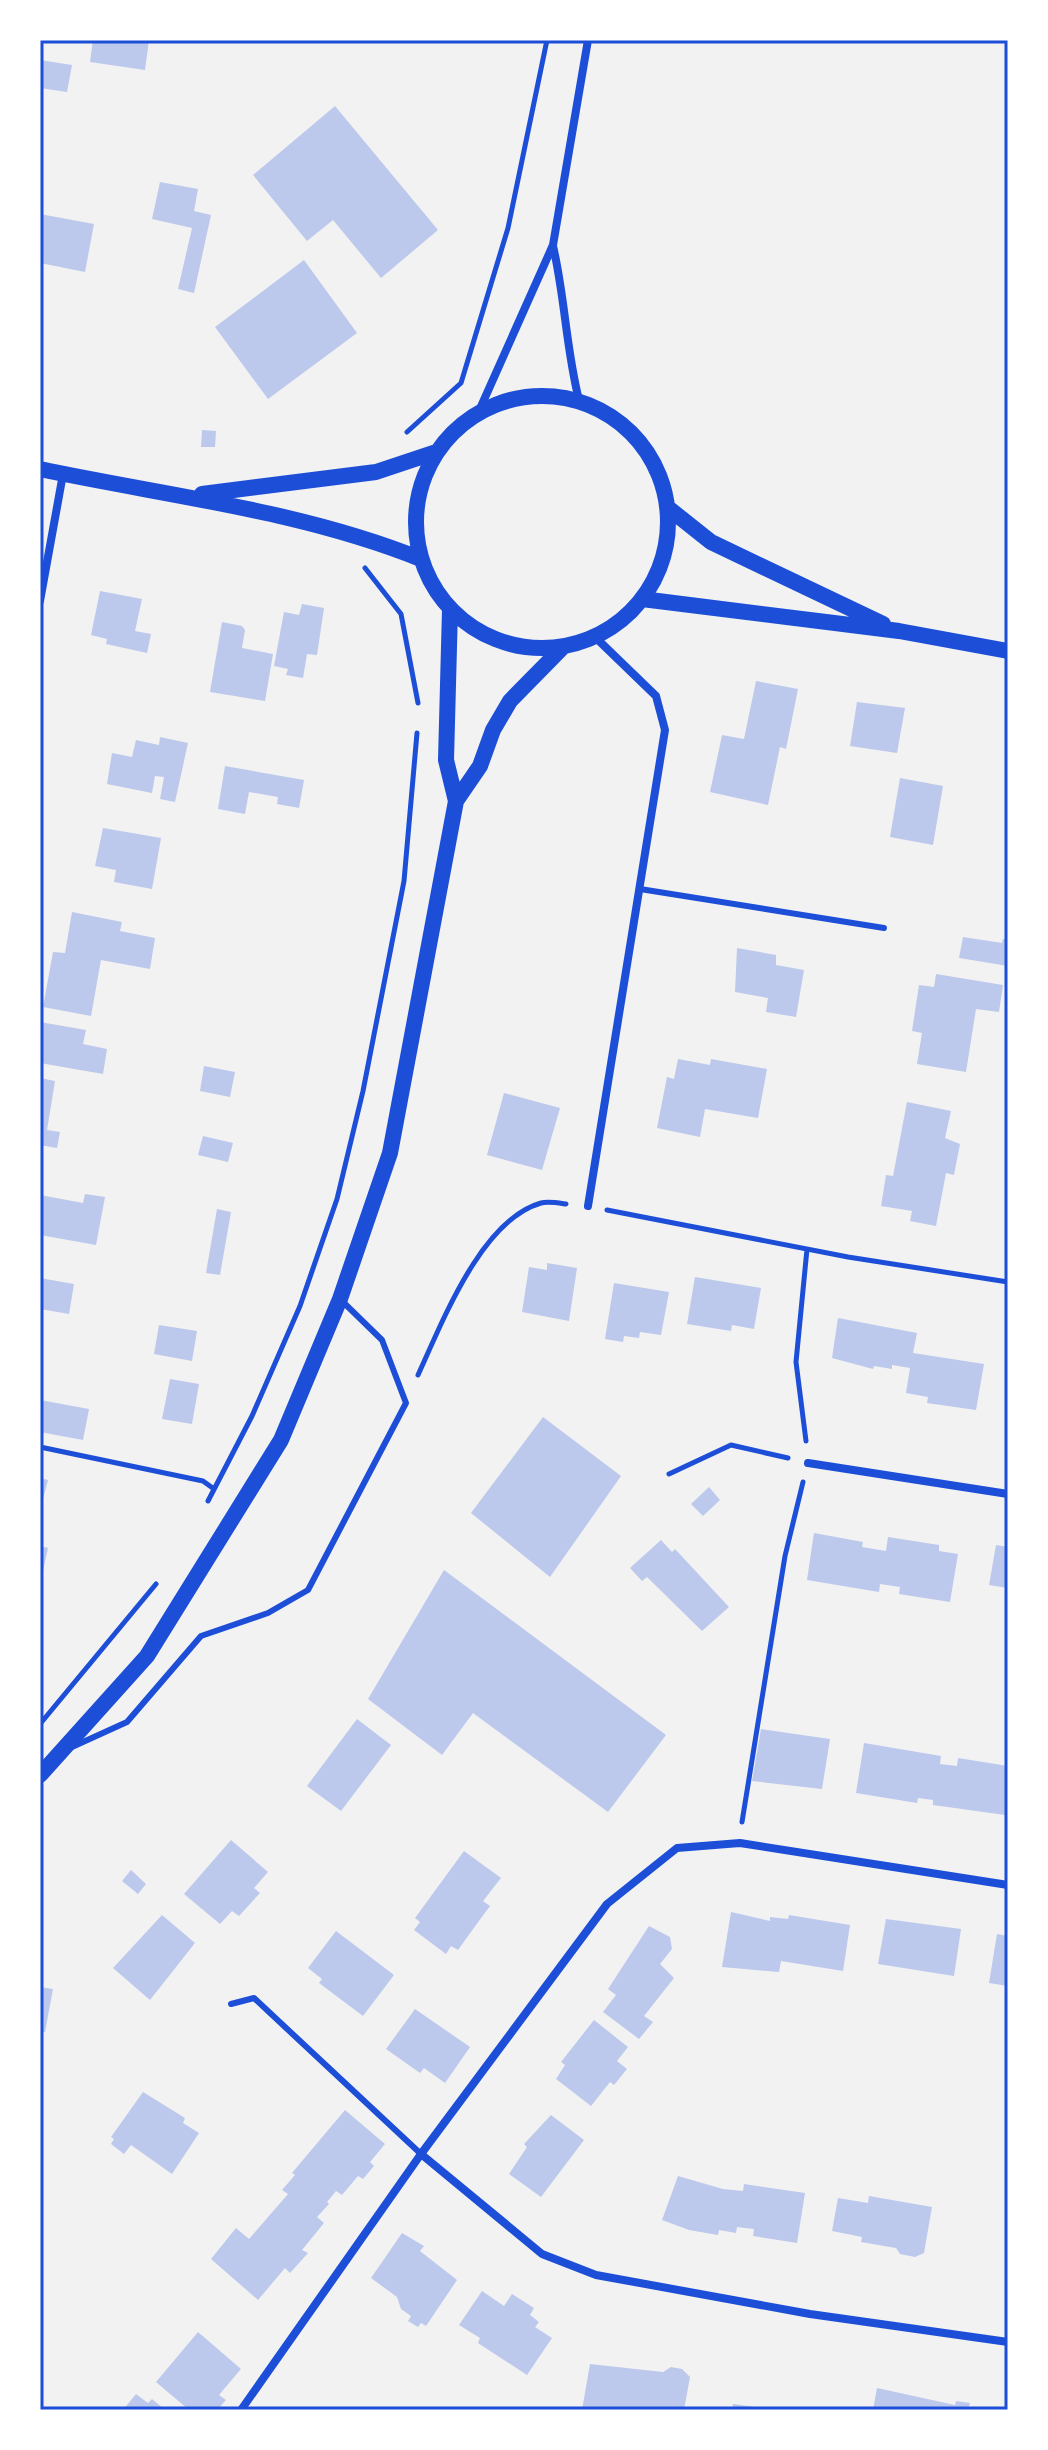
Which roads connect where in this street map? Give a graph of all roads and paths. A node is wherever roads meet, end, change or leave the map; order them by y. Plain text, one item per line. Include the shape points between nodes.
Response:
1 (547, 40) edge
2 (588, 40) edge
3 (553, 245) junction
4 (579, 400) junction
5 (479, 411) junction
6 (436, 452) junction
7 (40, 469) edge
8 (376, 472) junction
9 (63, 474) junction
10 (189, 496) junction
11 (667, 507) junction
12 (371, 539) junction
13 (421, 559) junction
14 (642, 599) junction
15 (40, 601) edge
16 (450, 609) junction
17 (899, 631) junction
18 (595, 637) junction
19 (563, 647) junction
20 (1008, 651) edge
21 (419, 707) dead end
22 (417, 723) dead end
23 (456, 801) junction
24 (640, 889) junction
25 (884, 928) dead end
26 (588, 1206) junction
27 (807, 1249) junction
28 (1008, 1282) edge
29 (340, 1299) junction
30 (406, 1403) junction
31 (40, 1447) edge
32 (808, 1463) junction
33 (669, 1474) dead end
34 (214, 1489) junction
35 (1008, 1494) edge
36 (201, 1513) dead end
37 (161, 1578) dead end
38 (40, 1724) edge
39 (65, 1750) junction
40 (40, 1775) edge
41 (740, 1843) junction
42 (1008, 1885) edge
43 (231, 2004) dead end
44 (421, 2154) junction
45 (1008, 2342) edge
46 (241, 2410) edge

1 - 8 path via 508,228 461,383 376,461
2 - 3 street
3 - 4 street
3 - 5 street
4 - 5 main road via 507,399
4 - 11 main road via 608,414 638,440 659,473
5 - 6 main road
6 - 8 main road
6 - 13 main road via 421,483 415,519
7 - 9 main road
8 - 10 main road
9 - 10 main road
9 - 15 street
10 - 12 main road
11 - 14 main road via 663,558
11 - 17 main road via 711,542
12 - 13 main road
12 - 21 path via 365,569 401,614
13 - 16 main road
14 - 17 main road
14 - 18 main road via 620,622
16 - 19 main road via 484,634 530,648
16 - 23 main road via 446,760
17 - 20 main road
18 - 19 main road
18 - 24 street via 656,696 665,730
19 - 23 main road via 510,701 480,766
22 - 34 path via 404,881 337,1199 300,1306
23 - 29 main road via 390,1153
24 - 25 lane
24 - 26 street
26 - 27 path
26 - 30 path via 543,1202 512,1220 462,1277
27 - 28 path
27 - 32 path via 796,1362
29 - 30 lane via 382,1340
29 - 39 main road via 281,1440 147,1656
30 - 39 lane via 308,1590 268,1613 201,1636 127,1722
31 - 34 path via 203,1481
32 - 33 path via 731,1445
32 - 35 street
32 - 41 path via 785,1556
34 - 36 path
37 - 38 path
39 - 40 main road
41 - 42 street
41 - 44 street via 677,1848 607,1904
43 - 44 lane via 254,1998
44 - 45 street via 542,2254 596,2275 810,2314
44 - 46 street

